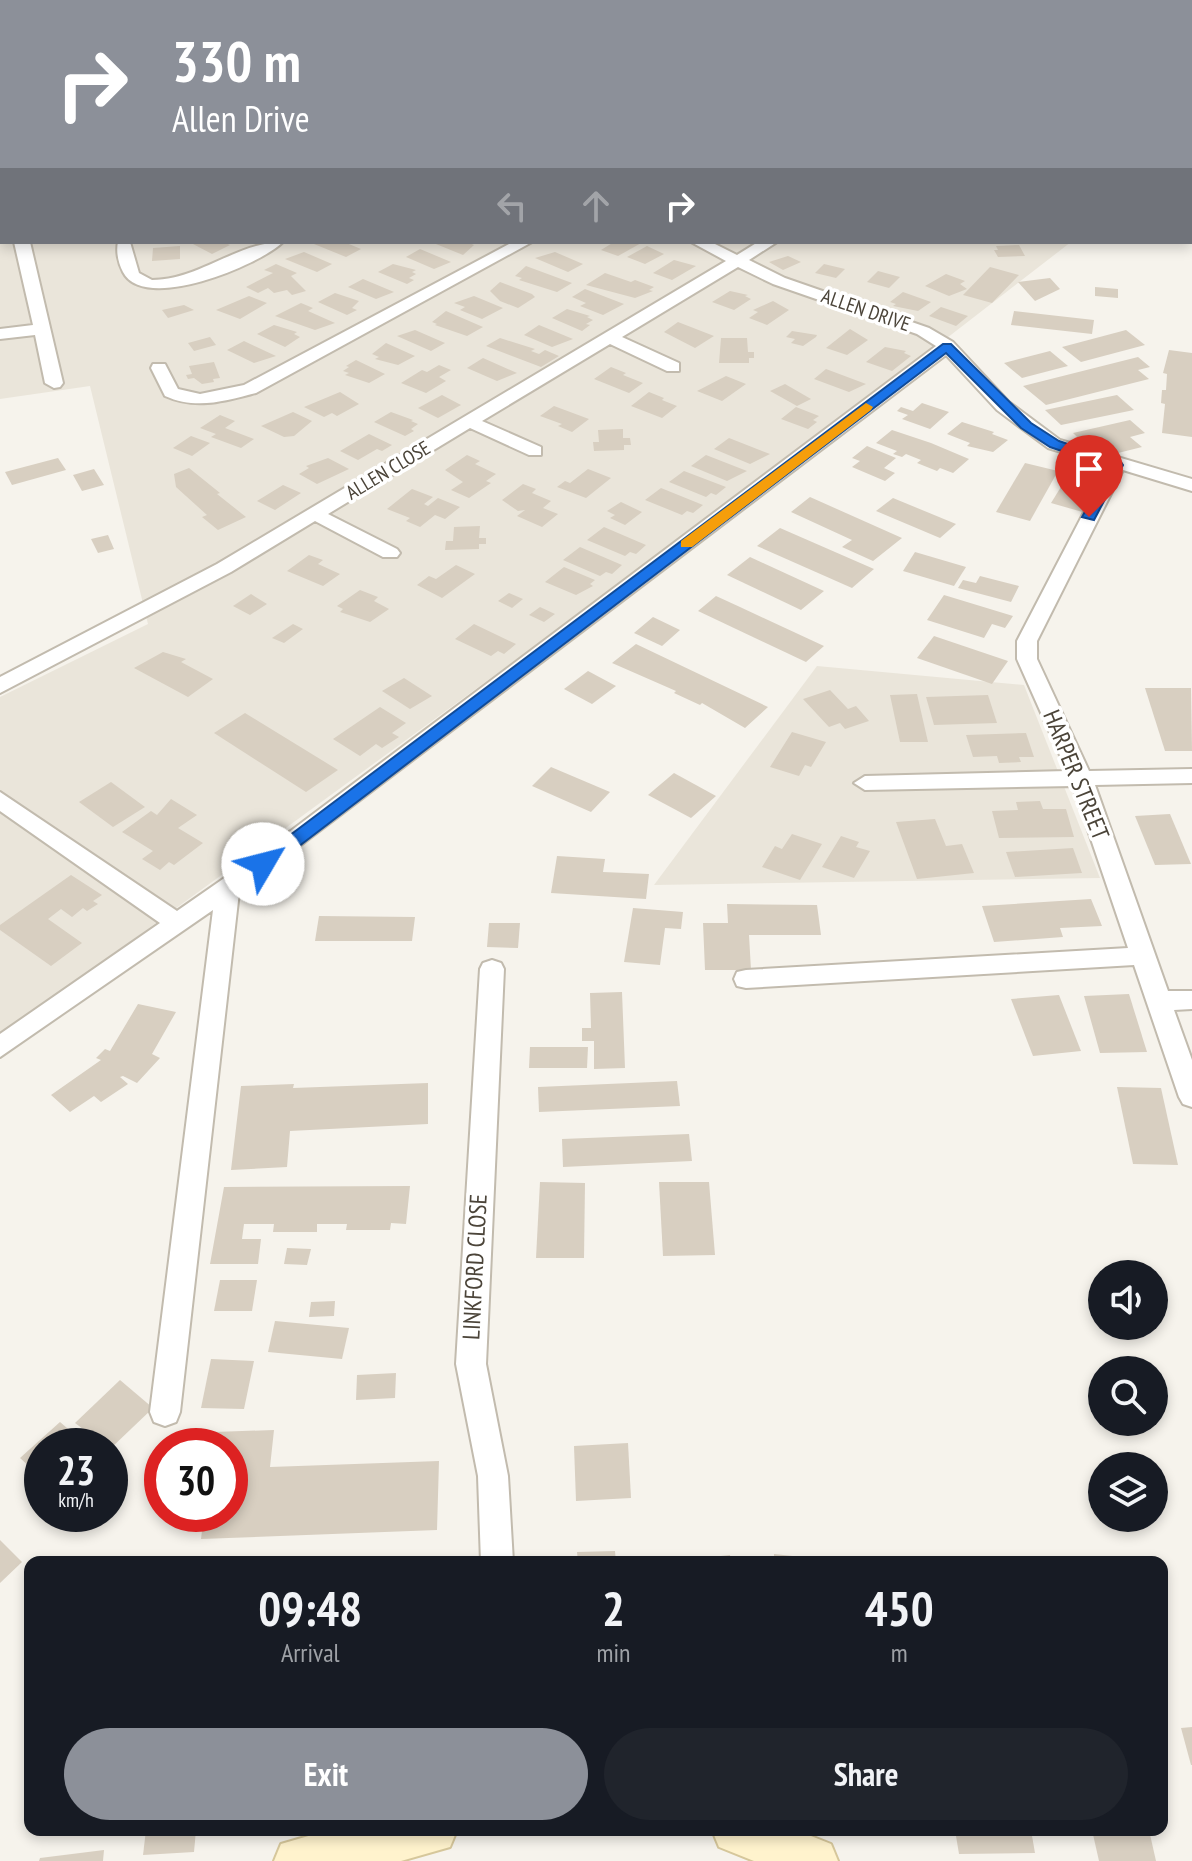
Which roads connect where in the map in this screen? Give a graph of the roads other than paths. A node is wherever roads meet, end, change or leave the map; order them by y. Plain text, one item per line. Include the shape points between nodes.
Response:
1 (22, 244) edge
2 (271, 244) edge
3 (520, 244) edge
4 (703, 244) edge
5 (766, 244) edge
6 (124, 245) dead end
7 (736, 262) junction
8 (40, 329) junction
9 (0, 334) edge
10 (609, 337) junction
11 (947, 346) junction
12 (673, 367) dead end
13 (159, 368) dead end
14 (54, 383) dead end
15 (468, 421) junction
16 (535, 451) dead end
17 (1117, 465) junction
18 (1192, 485) edge
19 (315, 514) junction
20 (390, 553) dead end
21 (0, 686) edge
22 (1192, 776) edge
23 (1082, 779) junction
24 (865, 783) dead end
25 (0, 800) edge
26 (227, 890) junction
27 (177, 923) junction
28 (1141, 956) junction
29 (492, 969) dead end
30 (746, 979) dead end
31 (1192, 1000) edge
32 (1156, 1001) junction
33 (0, 1047) edge
34 (1192, 1097) edge
35 (165, 1412) dead end
36 (497, 1556) edge
37 (407, 1836) edge
38 (751, 1836) edge
39 (298, 1861) edge
40 (814, 1861) edge

1 - 8 street
2 - 6 street via 203,275 154,285 137,280 128,268
3 - 13 street via 250,389 186,398 171,392
4 - 7 street, ALLEN DRIVE
5 - 7 street, ALLEN CLOSE
7 - 10 street, ALLEN CLOSE
7 - 11 street, ALLEN DRIVE via 905,323
8 - 9 street
8 - 14 street
10 - 12 street
10 - 15 street, ALLEN CLOSE
11 - 17 street, ALLEN DRIVE via 1026,426 1054,444
11 - 26 street
15 - 16 street
15 - 19 street, ALLEN CLOSE
17 - 18 street, ALLEN DRIVE
17 - 23 street, HARPER STREET via 1027,641 1027,659
19 - 20 street
19 - 21 street, ALLEN CLOSE
22 - 23 street
23 - 24 street
23 - 28 street, HARPER STREET
25 - 27 street
26 - 27 street
26 - 35 street
27 - 33 street
28 - 30 street
28 - 32 street, HARPER STREET
29 - 36 street, LINKFORD CLOSE via 471,1364 493,1476
31 - 32 street
32 - 34 street, HARPER STREET
37 - 39 street
38 - 40 street

